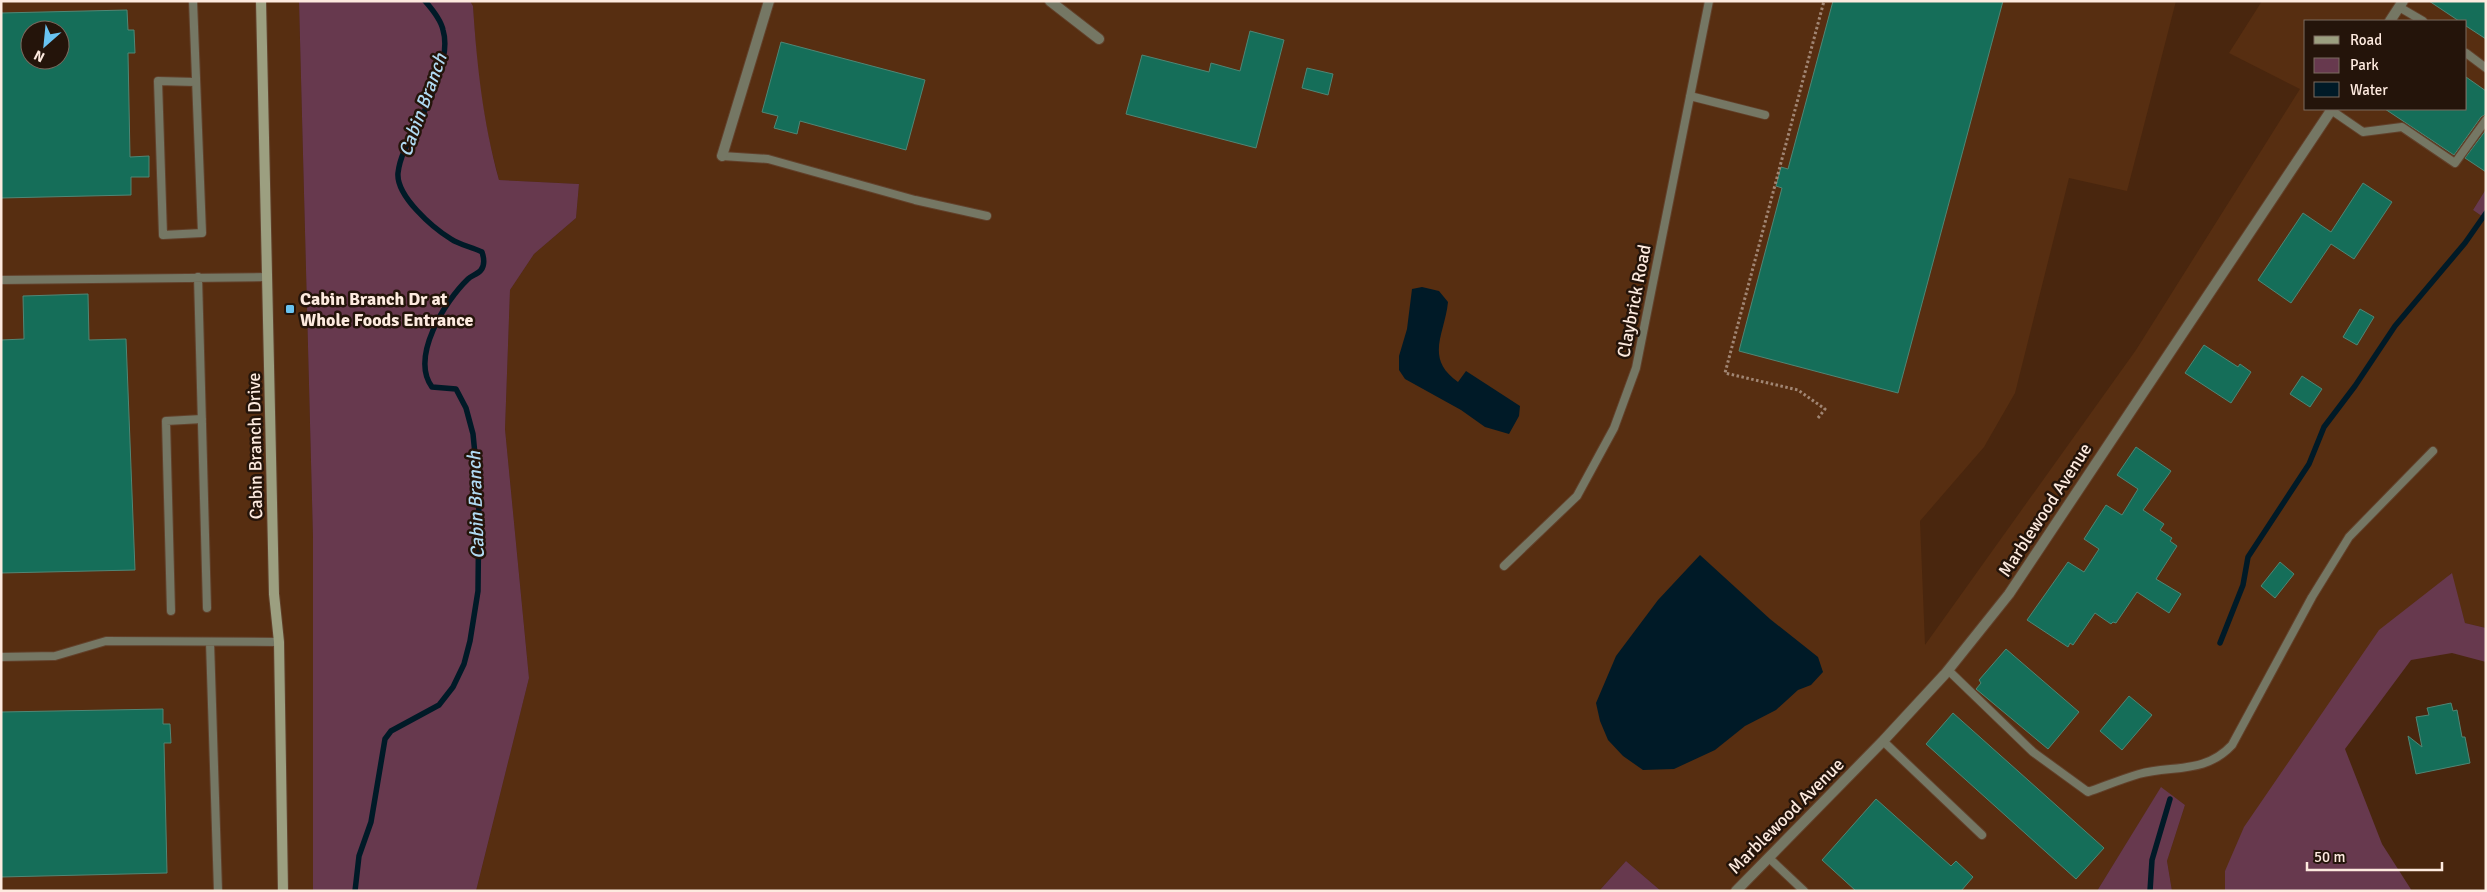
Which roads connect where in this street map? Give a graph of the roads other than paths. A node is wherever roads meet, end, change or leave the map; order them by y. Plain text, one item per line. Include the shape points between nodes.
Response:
1 (193, 1) edge
2 (261, 1) edge
3 (769, 1) edge
4 (1050, 1) edge
5 (1709, 1) edge
6 (2401, 4) edge
7 (2391, 20) edge
8 (2422, 20) edge
9 (1099, 39) dead end
10 (2467, 54) edge
11 (2486, 68) edge
12 (195, 82) junction
13 (1690, 96) junction
14 (2331, 110) edge
15 (2333, 110) edge
16 (1765, 115) dead end
17 (2486, 120) edge
18 (722, 156) joint
19 (987, 216) dead end
20 (198, 277) junction
21 (268, 277) junction
22 (1, 280) edge
23 (202, 419) junction
24 (2433, 451) dead end
25 (1504, 566) dead end
26 (207, 608) dead end
27 (171, 610) dead end
28 (210, 642) junction
29 (279, 642) junction
30 (1, 657) edge
31 (1948, 670) junction
32 (1883, 741) junction
33 (1982, 835) dead end
34 (1769, 858) junction
35 (218, 891) edge
36 (283, 891) edge
37 (1736, 891) edge
38 (1804, 891) edge

1 - 12 lane
2 - 21 street, Cabin Branch Drive
3 - 18 street
4 - 9 street
5 - 13 lane, Claybrick Road
6 - 7 street
6 - 8 lane
10 - 11 lane
12 - 12 lane via 158,82 162,235 202,233
13 - 16 lane
13 - 25 lane, Claybrick Road via 1636,368 1614,428 1577,496
14 - 31 street, Marblewood Avenue via 2010,594
15 - 17 lane via 2363,132 2402,127 2455,164
18 - 19 lane via 768,159 915,200
20 - 21 lane
20 - 22 lane
20 - 23 lane
21 - 29 street, Cabin Branch Drive via 274,594
23 - 26 lane
23 - 27 lane via 166,421
24 - 31 lane via 2349,537 2312,597 2232,745 2220,757 2200,765 2140,774 2088,792 2033,752
28 - 29 lane
28 - 30 lane via 106,641 55,656
28 - 35 lane
29 - 36 street, Cabin Branch Drive
31 - 32 street, Marblewood Avenue
32 - 33 lane
32 - 34 street, Marblewood Avenue
34 - 37 street, Marblewood Avenue
34 - 38 lane

